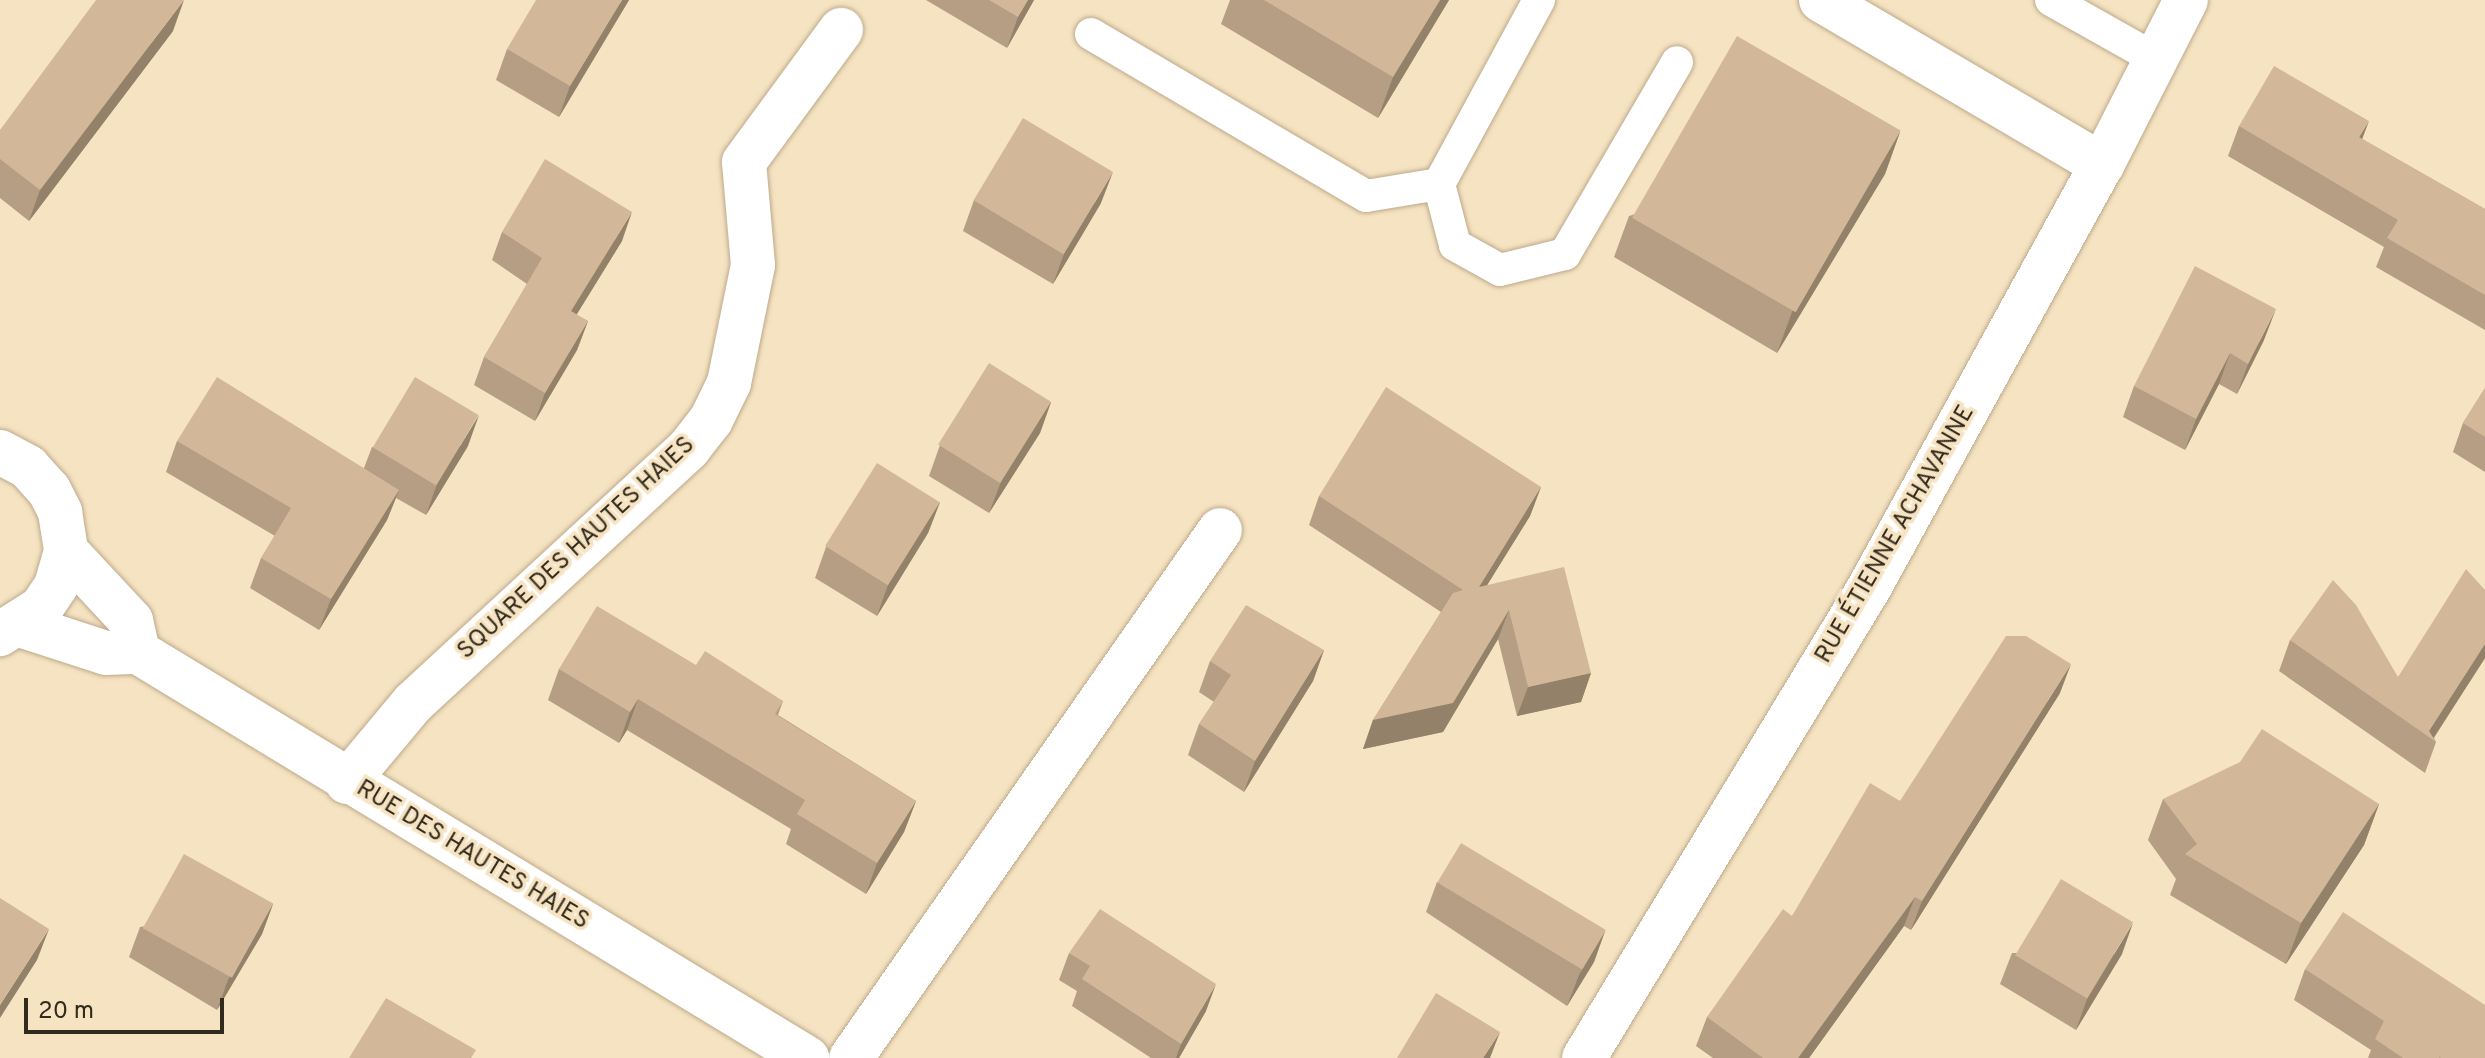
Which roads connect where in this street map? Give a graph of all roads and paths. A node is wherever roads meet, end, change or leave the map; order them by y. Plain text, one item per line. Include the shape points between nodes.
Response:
1 (1539, 0) edge
2 (1821, 0) edge
3 (2051, 0) edge
4 (2186, 0) edge
5 (841, 30) dead end
6 (1091, 34) dead end
7 (2154, 58) junction
8 (1677, 62) dead end
9 (2102, 165) junction
10 (1439, 184) junction
11 (0, 452) edge
12 (1220, 530) dead end
13 (66, 551) junction
14 (10, 630) edge
15 (138, 652) junction
16 (347, 782) junction
17 (807, 1058) edge
18 (851, 1058) edge
19 (1584, 1058) edge

1 - 10 lane
2 - 9 street
3 - 7 lane
4 - 7 street, RUE ÉTIENNE ACHAVANNE
5 - 16 street, SQUARE DES HAUTES HAIES via 744,162 753,265 729,383 711,420 689,448 413,703
6 - 10 lane via 1366,196
7 - 9 street, RUE ÉTIENNE ACHAVANNE
8 - 10 lane via 1565,254 1500,270 1455,245
9 - 19 street, RUE ÉTIENNE ACHAVANNE via 1869,588
11 - 13 street via 28,467 49,490 60,512
12 - 18 street
13 - 14 street via 56,586
13 - 15 street via 131,621
14 - 15 street, RUE DES HAUTES HAIES via 106,653
15 - 16 street, RUE DES HAUTES HAIES
16 - 17 street, RUE DES HAUTES HAIES

